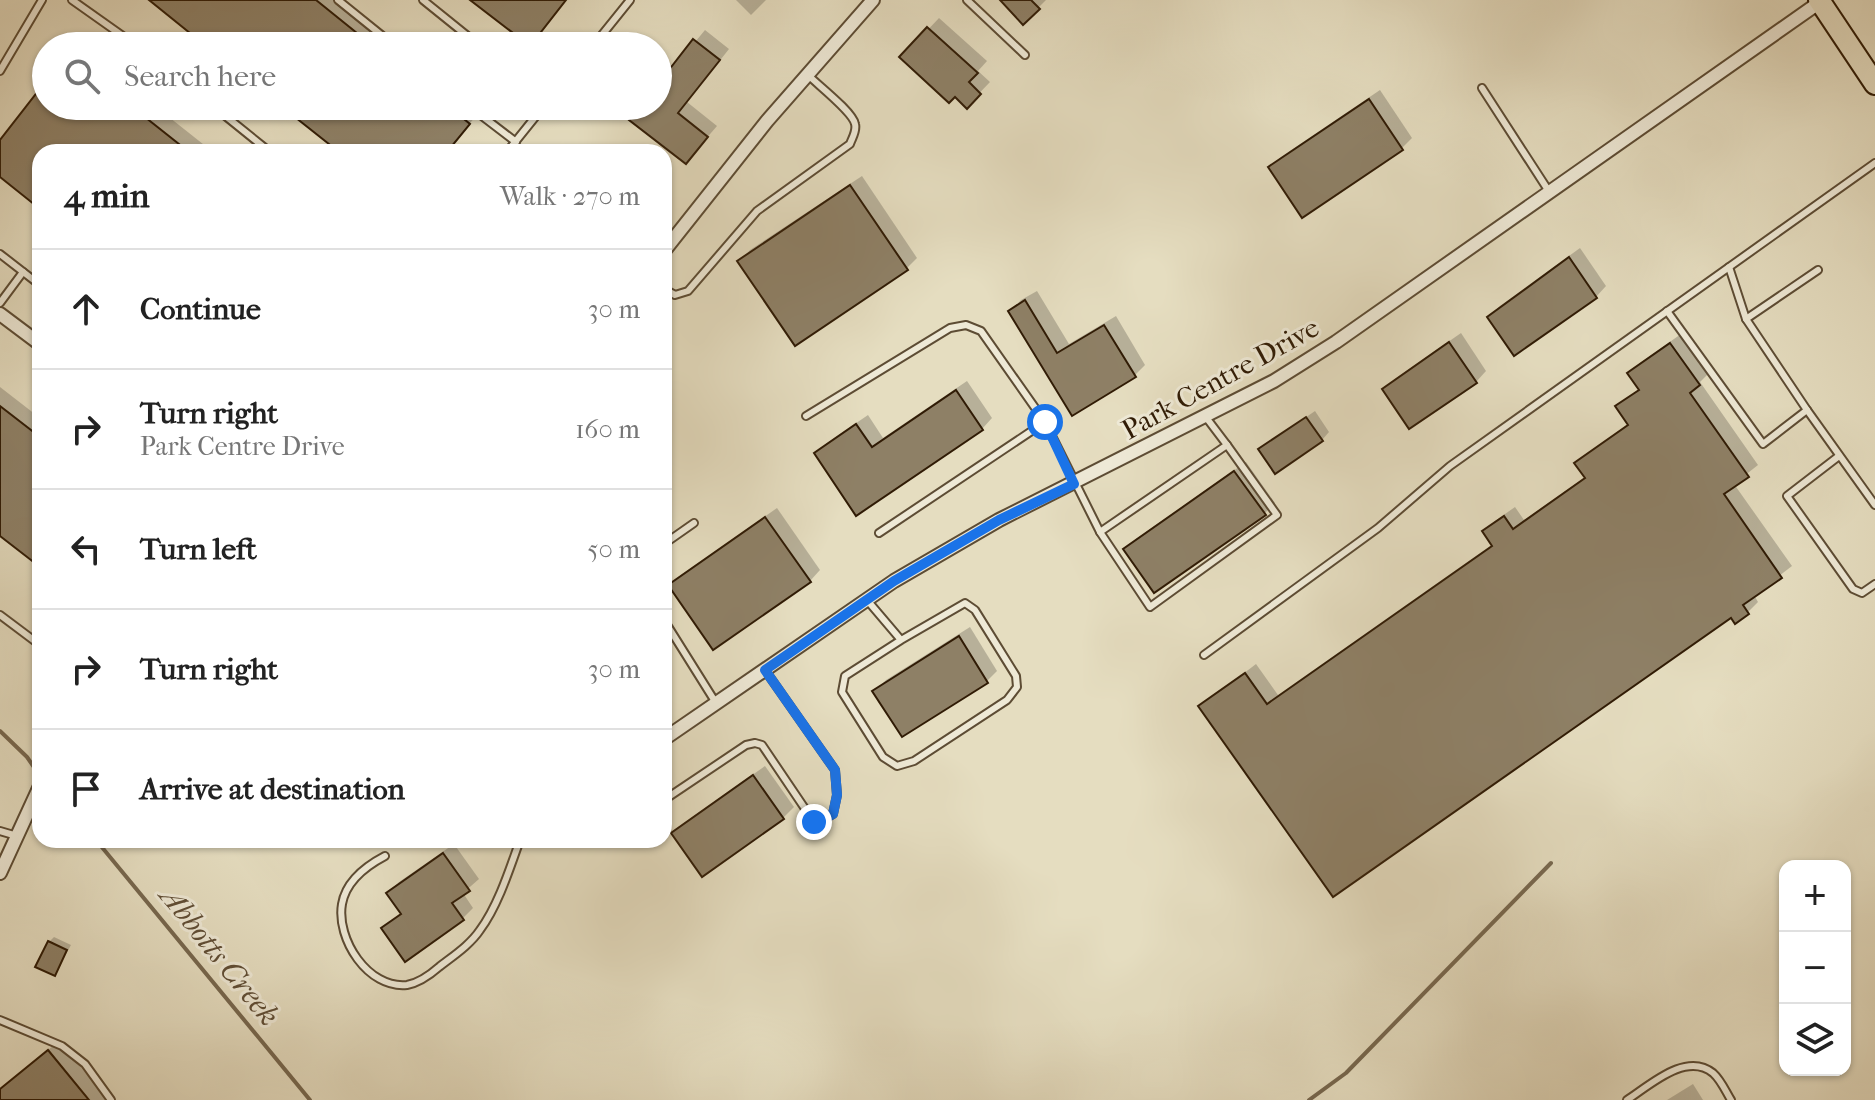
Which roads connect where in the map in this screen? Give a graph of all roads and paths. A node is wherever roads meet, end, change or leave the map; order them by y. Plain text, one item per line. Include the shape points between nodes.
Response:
1 (42, 0) edge
2 (72, 0) edge
3 (338, 0) edge
4 (423, 0) edge
5 (630, 0) edge
6 (873, 0) edge
7 (967, 0) edge
8 (1820, 1) edge
9 (117, 32) edge
10 (378, 32) edge
11 (463, 32) edge
12 (604, 32) edge
13 (1025, 55) dead end
14 (0, 71) edge
15 (808, 75) junction
16 (1875, 84) edge
17 (1482, 88) dead end
18 (230, 120) edge
19 (487, 120) edge
20 (533, 120) edge
21 (516, 142) joint
22 (260, 144) edge
23 (1875, 163) edge
24 (1550, 193) junction
25 (672, 241) edge
26 (0, 254) edge
27 (1729, 267) junction
28 (1818, 270) dead end
29 (23, 272) junction
30 (32, 279) edge
31 (672, 293) edge
32 (0, 303) edge
33 (1667, 311) junction
34 (0, 314) edge
35 (1746, 319) junction
36 (32, 338) edge
37 (1807, 410) junction
38 (806, 416) dead end
39 (1205, 416) junction
40 (1045, 422) junction
41 (1227, 445) junction
42 (1839, 456) junction
43 (1074, 484) junction
44 (1875, 505) edge
45 (694, 523) dead end
46 (1100, 532) junction
47 (879, 533) dead end
48 (672, 538) edge
49 (1875, 584) edge
50 (867, 600) junction
51 (0, 615) edge
52 (672, 633) edge
53 (32, 639) edge
54 (901, 640) junction
55 (1204, 655) dead end
56 (765, 670) junction
57 (716, 703) junction
58 (672, 733) edge
59 (672, 795) edge
60 (32, 803) edge
61 (0, 831) edge
62 (17, 836) junction
63 (517, 848) edge
64 (385, 856) dead end
65 (0, 873) edge
66 (0, 1020) edge
67 (111, 1100) edge
68 (1627, 1100) edge
69 (1731, 1100) edge

1 - 14 lane
2 - 9 lane
3 - 10 lane
4 - 11 lane
5 - 12 lane
6 - 15 street
7 - 13 lane
8 - 16 main road
8 - 24 street, Park Centre Drive
15 - 25 street
15 - 31 lane via 855,124 850,144 757,211 688,291
17 - 24 lane
18 - 22 lane
19 - 21 lane
20 - 21 lane
23 - 27 lane
24 - 39 street, Park Centre Drive via 1336,342
26 - 29 lane
27 - 33 lane
27 - 35 lane
28 - 35 lane
29 - 30 lane
29 - 32 lane
33 - 37 lane via 1763,444
33 - 55 lane via 1450,466 1378,528
34 - 36 street
35 - 37 lane
37 - 42 lane
38 - 40 lane via 950,328 966,325 981,331
39 - 41 lane
39 - 43 street, Park Centre Drive
40 - 43 lane
40 - 47 lane
41 - 46 lane
41 - 46 lane via 1277,515 1150,607
42 - 44 lane
42 - 49 lane via 1787,496 1853,589 1862,593
43 - 46 lane
43 - 50 street, Park Centre Drive via 999,520
45 - 48 lane
50 - 54 lane
50 - 56 street, Park Centre Drive
51 - 53 lane
52 - 57 lane
54 - 54 lane via 845,676 842,692 883,757 897,766 941,744 1007,700 1017,687 1016,676 975,610 965,603
56 - 57 street, Park Centre Drive
56 - 59 lane via 835,770 833,814 814,822 762,745 755,743
57 - 58 street, Park Centre Drive
60 - 62 street
61 - 62 lane
62 - 65 street
63 - 64 lane via 481,930 428,976 407,985 383,981 365,969 341,922 342,902 353,879
66 - 67 lane via 62,1046 85,1064
68 - 69 lane via 1674,1070 1694,1066 1714,1074

